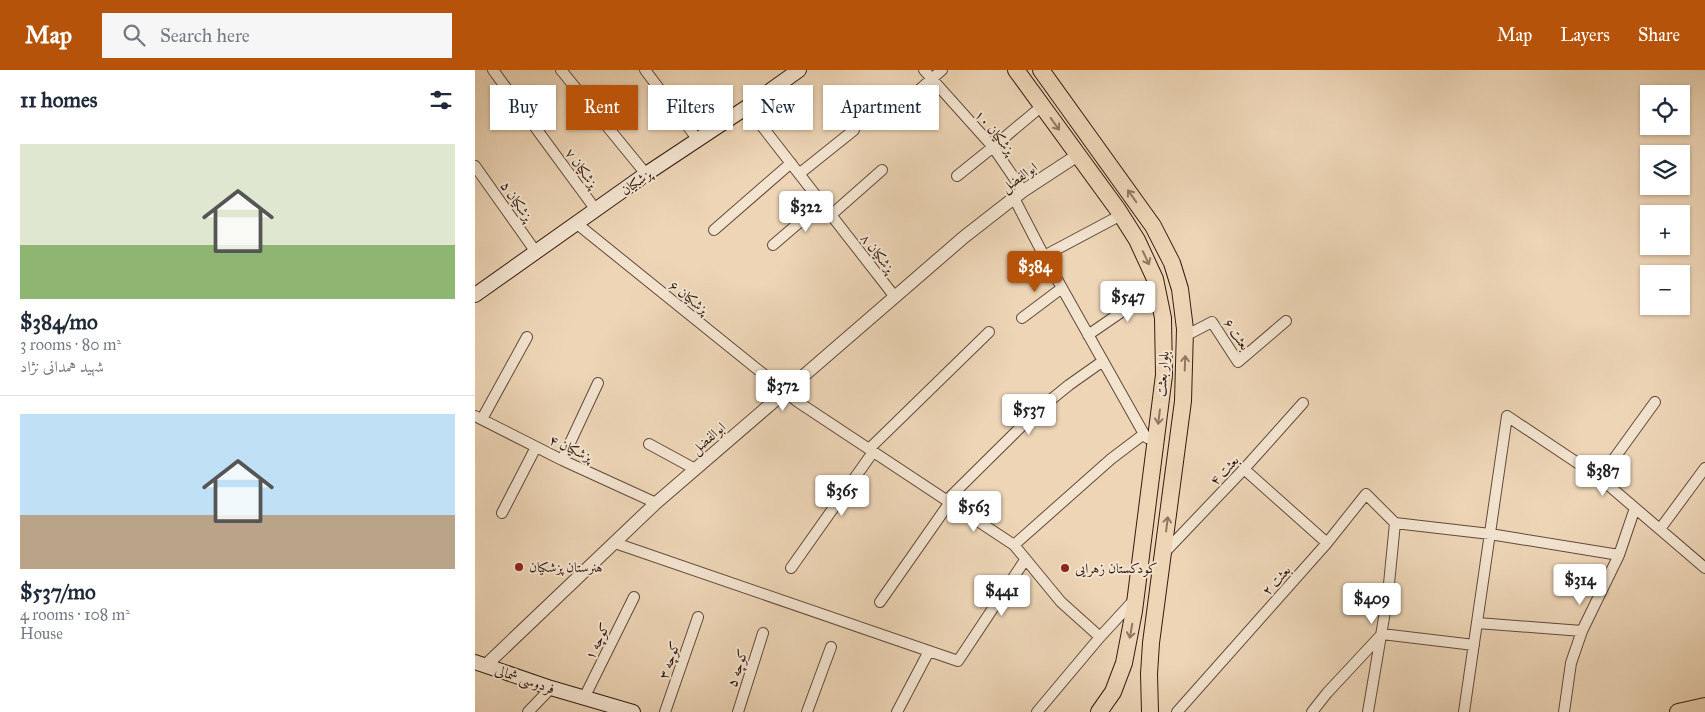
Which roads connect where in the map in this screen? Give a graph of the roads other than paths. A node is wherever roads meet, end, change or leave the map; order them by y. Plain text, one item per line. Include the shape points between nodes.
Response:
1 (493, 70) edge
2 (561, 70) edge
3 (645, 70) edge
4 (799, 70) edge
5 (924, 70) edge
6 (942, 70) edge
7 (1016, 70) edge
8 (1041, 70) edge
9 (932, 80) junction
10 (778, 85) edge
11 (926, 85) edge
12 (1042, 106) junction
13 (743, 110) edge
14 (765, 130) edge
15 (854, 130) dead end
16 (698, 140) junction
17 (993, 147) junction
18 (1078, 155) junction
19 (791, 163) junction
20 (475, 166) edge
21 (883, 170) dead end
22 (646, 174) junction
23 (799, 174) junction
24 (957, 176) dead end
25 (1019, 194) junction
26 (822, 203) junction
27 (596, 210) junction
28 (831, 215) junction
29 (1121, 215) junction
30 (577, 224) junction
31 (714, 230) dead end
32 (773, 245) dead end
33 (536, 252) junction
34 (1043, 256) junction
35 (1062, 288) junction
36 (1159, 294) junction
37 (475, 295) edge
38 (895, 297) junction
39 (1022, 318) dead end
40 (1286, 321) dead end
41 (989, 332) dead end
42 (1088, 335) junction
43 (1185, 336) junction
44 (527, 337) dead end
45 (1103, 361) junction
46 (597, 383) dead end
47 (786, 391) junction
48 (1655, 402) dead end
49 (1303, 403) dead end
50 (479, 418) edge
51 (1143, 434) junction
52 (649, 444) dead end
53 (1155, 446) junction
54 (536, 447) junction
55 (871, 451) junction
56 (562, 460) junction
57 (1705, 468) edge
58 (695, 469) junction
59 (1244, 469) junction
60 (1600, 478) junction
61 (948, 501) junction
62 (656, 502) junction
63 (1635, 508) junction
64 (502, 513) dead end
65 (1395, 523) junction
66 (1659, 529) junction
67 (1490, 534) junction
68 (615, 543) junction
69 (1327, 543) junction
70 (1014, 545) junction
71 (1163, 554) junction
72 (1619, 555) junction
73 (1025, 560) junction
74 (791, 568) dead end
75 (1705, 568) edge
76 (634, 597) dead end
77 (1136, 598) junction
78 (881, 602) dead end
79 (698, 617) dead end
80 (1477, 623) junction
81 (1581, 631) junction
82 (763, 633) dead end
83 (1382, 634) junction
84 (1099, 637) junction
85 (1474, 645) junction
86 (831, 647) dead end
87 (929, 652) junction
88 (480, 664) edge
89 (551, 688) junction
90 (584, 698) junction
91 (1705, 706) edge
92 (528, 712) edge
93 (633, 712) edge
94 (665, 712) edge
95 (738, 712) edge
96 (807, 712) edge
97 (897, 712) edge
98 (1037, 712) edge
99 (1099, 712) edge
100 (1150, 712) edge
101 (1177, 712) edge
102 (1312, 712) edge
103 (1368, 712) edge
104 (1464, 712) edge
105 (1564, 712) edge
106 (1678, 712) edge

1 - 27 street, پزشکیان ۷
2 - 22 street
3 - 16 street
4 - 10 main road, پزشکیان
5 - 9 street, پزشکیان ۱۰
6 - 9 street
7 - 12 main road, بلوار بعثت
43 -> 8 main road, بلوار بعثت via 1180,289 1160,238
9 - 11 street
9 - 17 street, پزشکیان ۱۰
12 - 17 street
12 -> 18 main road, بلوار بعثت
13 - 16 main road, پزشکیان
14 - 19 street, پزشکیان ۸
15 - 23 street
16 - 22 main road, پزشکیان
17 - 24 street
17 - 25 street, پزشکیان ۱۰
18 - 25 street, ابوالفضل
18 - 29 main road, بلوار بعثت
19 - 23 street, پزشکیان ۸
19 - 31 street
20 - 33 street, پزشکیان ۵
21 - 28 street
22 - 27 main road, پزشکیان
23 - 26 street, پزشکیان ۸
25 - 34 street, پزشکیان ۱۰
25 - 38 street, ابوالفضل
26 - 28 street, پزشکیان ۸
26 - 32 street
27 - 30 main road, پزشکیان
28 - 38 street, پزشکیان ۸
29 - 34 street
29 -> 36 main road, بلوار بعثت via 1147,260
30 - 33 main road, پزشکیان
30 - 47 street, پزشکیان ۶
33 - 37 main road, پزشکیان
34 - 35 street, پزشکیان ۱۰
35 - 39 street
35 - 42 street, پزشکیان ۱۰
36 - 42 street via 1136,302
36 -> 53 main road, بلوار بعثت via 1163,318 1164,375
38 - 47 street, ابوالفضل
40 - 43 street, بعثت ۶ via 1238,362 1212,322
41 - 55 street
42 - 45 street, پزشکیان ۱۰
71 -> 43 main road, بلوار بعثت via 1181,422
44 - 50 street
45 - 51 street, پزشکیان ۱۰
45 - 61 street via 1037,411
46 - 56 street
47 - 55 street, پزشکیان ۶
47 - 58 street, ابوالفضل
48 - 60 street
49 - 59 street, بعثت ۴
50 - 54 street, پزشکیان ۴
51 - 53 street, پزشکیان ۱۰
51 - 70 street via 1111,458
52 - 58 street
53 - 77 main road, بلوار بعثت
54 - 56 street, پزشکیان ۴
54 - 64 street
55 - 61 street, پزشکیان ۶
55 - 74 street
56 - 62 street, پزشکیان ۴
57 - 66 street
58 - 62 street, ابوالفضل
59 - 69 street
59 - 71 street, بعثت ۴
60 - 63 street
60 - 67 street via 1507,416
61 - 70 street, پزشکیان ۶
61 - 78 street
62 - 68 street, ابوالفضل
63 - 66 street
63 - 72 street
65 - 67 street
65 - 69 street, بعثت ۲ via 1366,494
65 - 83 street
66 - 75 street
67 - 72 street
67 - 80 street
68 - 87 street
68 - 88 street, ابوالفضل
69 - 101 street, بعثت ۲
70 - 73 street, پزشکیان ۶
71 - 100 main road, بلوار بعثت via 1150,659
72 - 81 street
73 - 84 street, پزشکیان ۶ via 1061,602
73 - 87 street via 958,661
76 - 90 street, کوچه ۱
77 - 84 street
77 -> 99 main road, بلوار بعثت via 1124,663 1113,692
79 - 94 street, کوچه ۳
80 - 81 street
80 - 85 street
81 - 105 street via 1571,663
82 - 95 street, کوچه ۵
83 - 85 street
83 - 102 street
83 - 103 street
84 - 98 street
85 - 104 street
86 - 96 street
87 - 97 street
88 - 89 main road, فردوسی شمالی
89 - 90 main road, فردوسی شمالی
89 - 92 street
90 - 93 main road, فردوسی شمالی
91 - 106 main road

